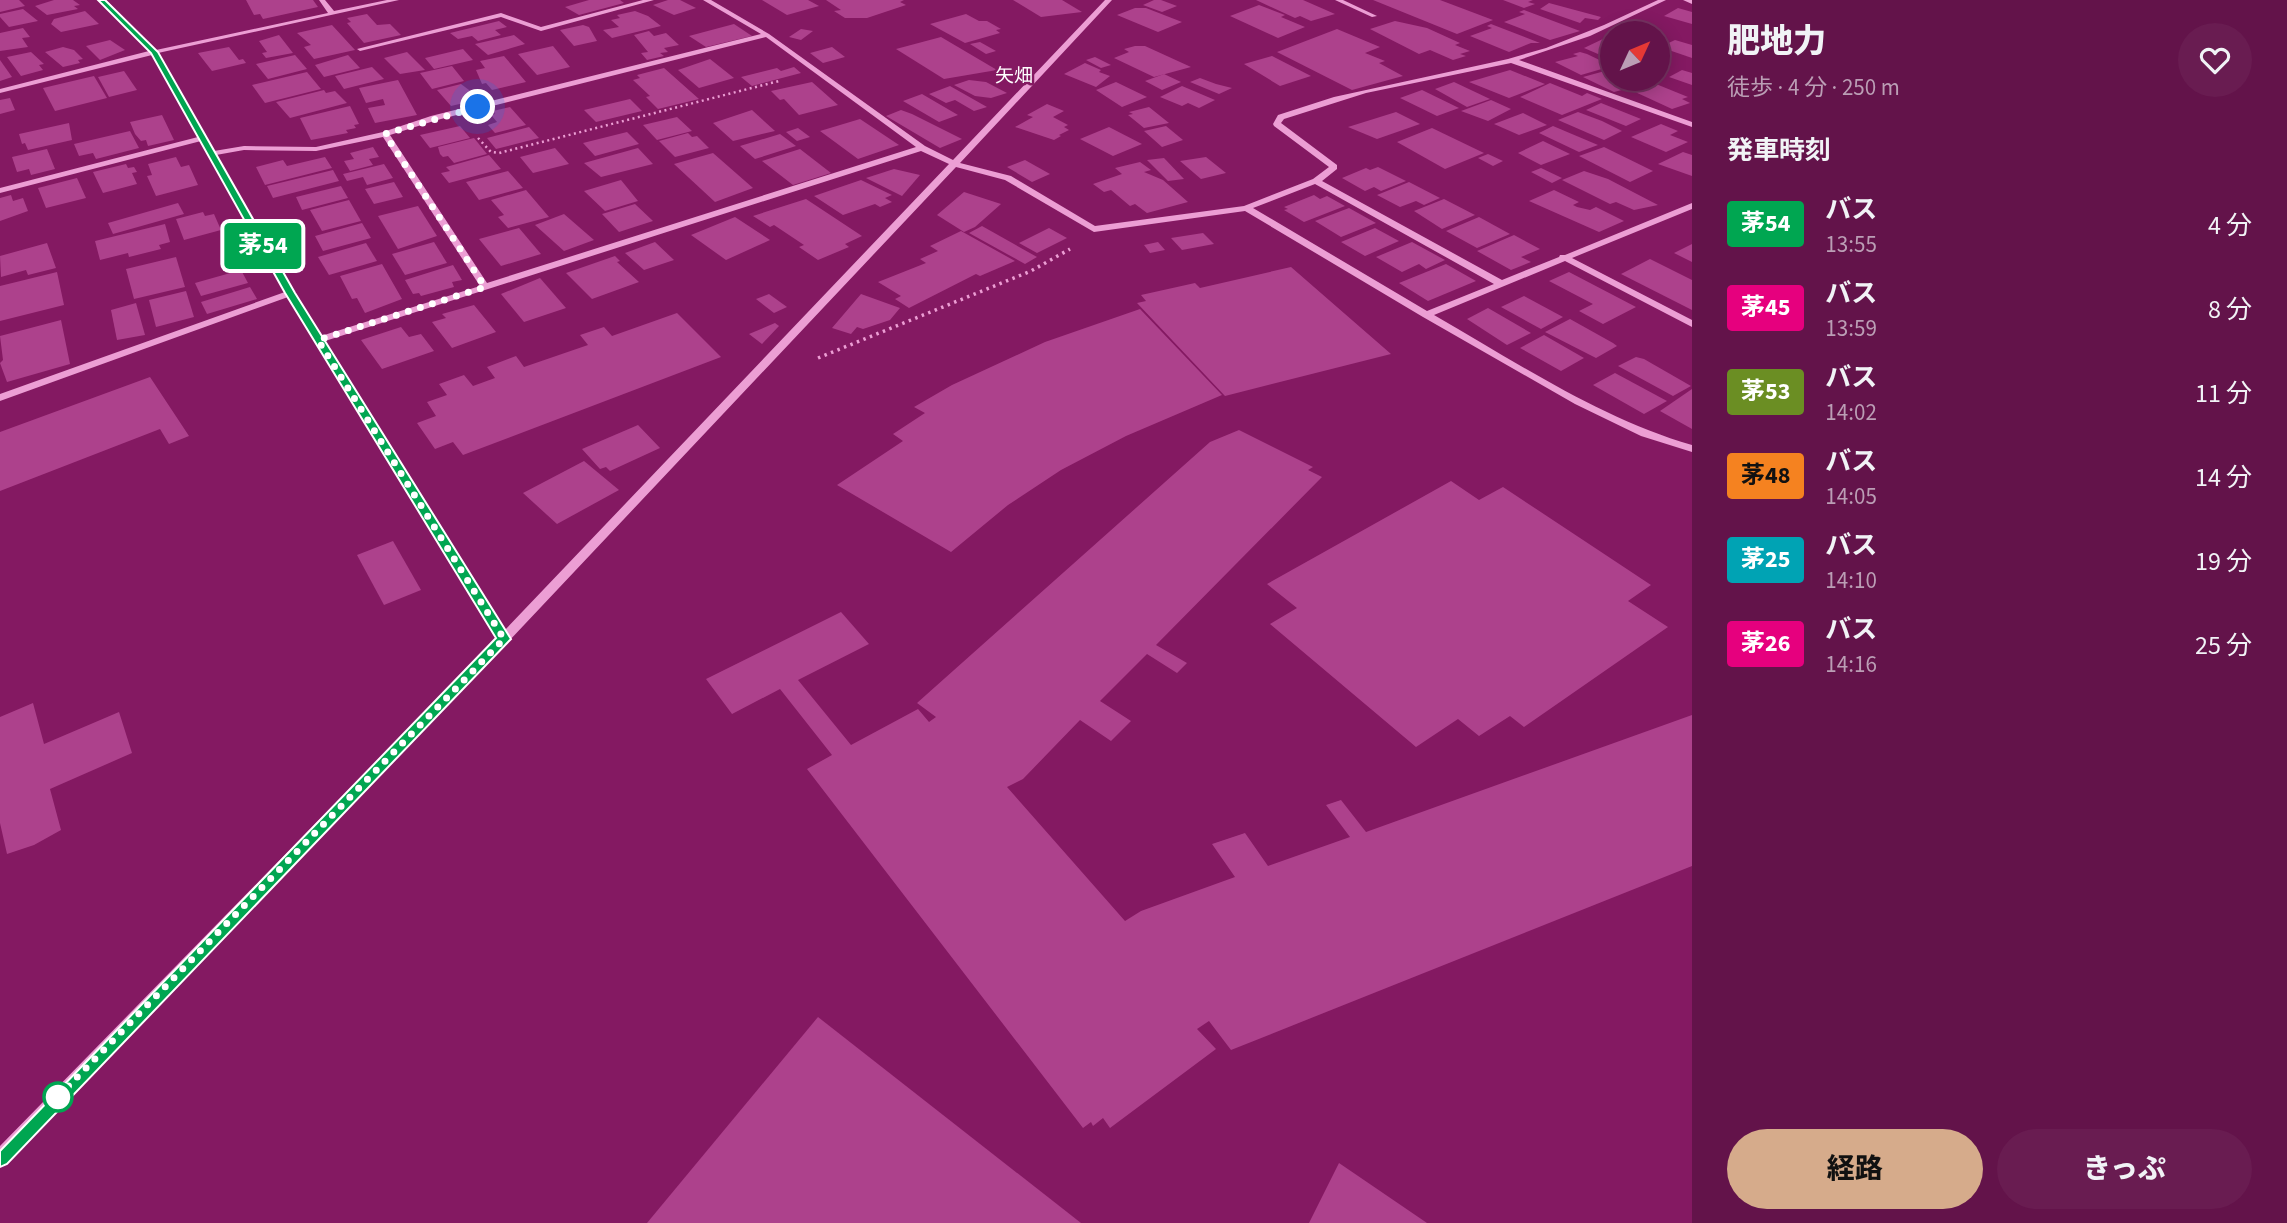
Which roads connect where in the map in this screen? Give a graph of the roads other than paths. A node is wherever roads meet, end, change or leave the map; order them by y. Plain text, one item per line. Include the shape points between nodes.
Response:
1 (102, 0) edge
2 (322, 0) edge
3 (396, 0) edge
4 (651, 0) edge
5 (1110, 0) edge
6 (1338, 0) edge
7 (1663, 0) edge
8 (1686, 0) edge
9 (713, 1) edge
10 (1692, 2) edge
11 (332, 14) junction
12 (1374, 16) dead end
13 (767, 35) junction
14 (360, 49) dead end
15 (154, 52) junction
16 (1511, 60) junction
17 (0, 91) edge
18 (1692, 125) edge
19 (385, 134) junction
20 (201, 139) junction
21 (922, 148) junction
22 (210, 154) junction
23 (955, 164) junction
24 (1317, 181) junction
25 (1, 188) edge
26 (1692, 206) edge
27 (1246, 208) junction
28 (1563, 257) junction
29 (1500, 283) junction
30 (485, 287) junction
31 (290, 293) junction
32 (1426, 315) junction
33 (1692, 324) edge
34 (318, 340) junction
35 (0, 398) edge
36 (1692, 449) edge
37 (504, 639) junction
38 (0, 1157) edge

1 - 15 street
2 - 11 street
3 - 11 street
4 - 14 street via 541,29 501,15
5 - 23 street
6 - 12 street
7 - 16 street via 1564,45
8 - 10 street
9 - 13 street
11 - 15 street
13 - 19 street
13 - 21 street
15 - 17 street
15 - 20 street
16 - 18 street
16 - 24 street via 1409,81 1281,117 1277,124 1334,167
19 - 22 street via 316,149 244,148
19 - 30 street
20 - 22 street
20 - 25 street
21 - 23 street
21 - 30 street
22 - 31 street
23 - 27 street via 1008,178 1094,229
23 - 37 street
24 - 27 street
24 - 29 street
26 - 28 street
27 - 32 street
28 - 29 street
28 - 33 street
29 - 32 street
30 - 34 street
31 - 34 street
31 - 35 street
32 - 36 street via 1584,404 1643,433
34 - 37 street
37 - 38 street

